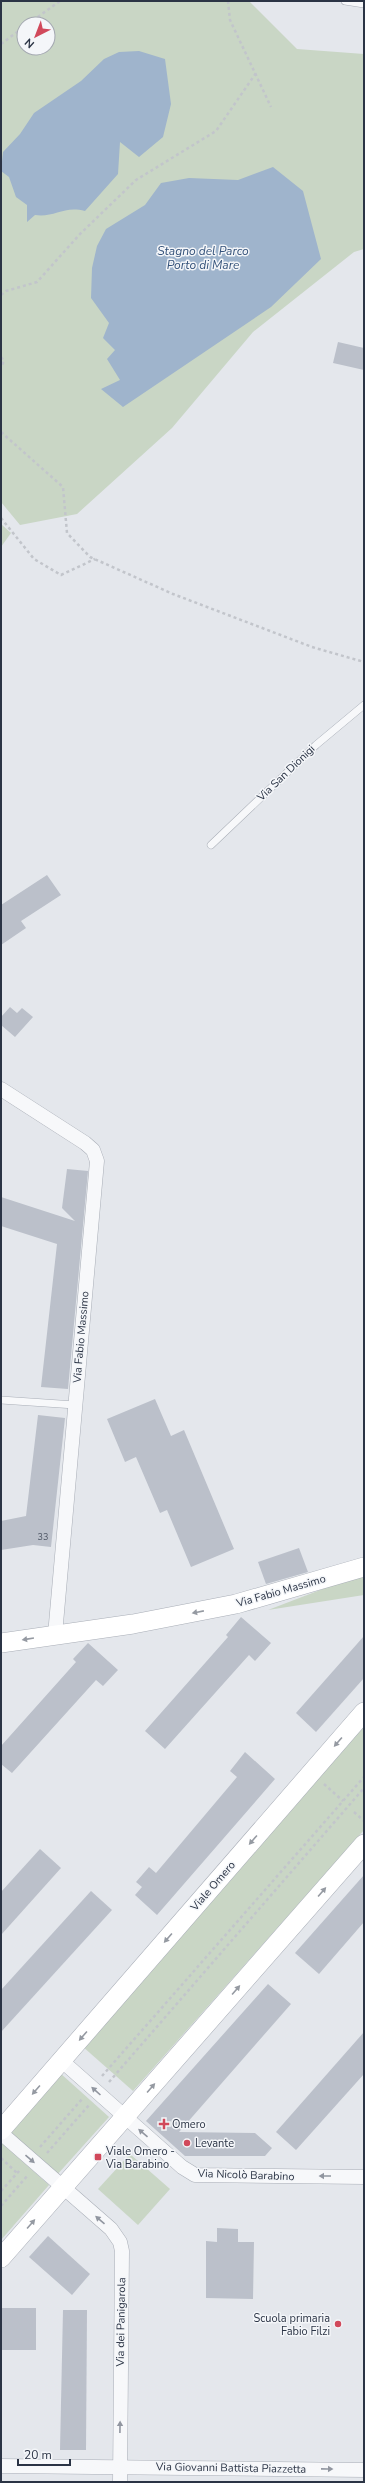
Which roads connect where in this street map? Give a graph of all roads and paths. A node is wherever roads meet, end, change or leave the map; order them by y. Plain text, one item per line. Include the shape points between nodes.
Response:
1 (60, 1) edge
2 (228, 1) edge
3 (345, 1) edge
4 (364, 4) edge
5 (39, 16) edge
6 (16, 33) edge
7 (1, 44) edge
8 (256, 73) junction
9 (271, 106) dead end
10 (1, 295) edge
11 (1, 357) edge
12 (1, 367) edge
13 (1, 432) edge
14 (1, 518) edge
15 (95, 559) junction
16 (364, 662) edge
17 (364, 704) edge
18 (211, 845) dead end
19 (1, 1089) edge
20 (1, 1400) edge
21 (75, 1404) junction
22 (364, 1567) edge
23 (55, 1635) junction
24 (1, 1643) edge
25 (364, 1712) edge
26 (364, 1777) edge
27 (322, 1782) dead end
28 (364, 1788) edge
29 (343, 1801) junction
30 (354, 1812) dead end
31 (364, 1821) edge
32 (364, 1844) edge
33 (62, 2061) junction
34 (102, 2076) dead end
35 (105, 2086) dead end
36 (87, 2093) dead end
37 (93, 2100) dead end
38 (125, 2117) junction
39 (1, 2130) edge
40 (1, 2133) edge
41 (39, 2148) dead end
42 (45, 2156) dead end
43 (1, 2158) edge
44 (22, 2168) dead end
45 (33, 2169) dead end
46 (17, 2173) junction
47 (364, 2177) edge
48 (63, 2187) junction
49 (1, 2191) edge
50 (1, 2206) edge
51 (1, 2258) edge
52 (1, 2466) edge
53 (120, 2466) junction
54 (364, 2470) edge
55 (120, 2482) edge

1 - 5 path
2 - 8 path via 230,20
3 - 4 lane
6 - 7 path
8 - 9 path
8 - 10 path via 216,131 136,180 80,234 37,282 6,291
11 - 12 path via 4,361
13 - 15 path via 63,487 67,533
14 - 15 path via 34,558 61,575
15 - 16 path via 173,594 312,647
17 - 18 lane, Via San Dionigi via 316,745
19 - 21 street, Via Fabio Massimo via 85,1143 93,1150 97,1161
20 - 21 lane
21 - 23 street, Via Fabio Massimo
22 -> 23 street, Via Fabio Massimo via 236,1604 133,1624
23 -> 24 street, Via Fabio Massimo
25 -> 33 street, Viale Omero
26 - 29 path
27 - 29 path
28 - 35 path
29 - 34 path
30 - 31 path
38 -> 32 street
38 -> 33 street
33 -> 39 street, Viale Omero
36 - 41 path
37 - 42 path
47 -> 38 street, Via Nicolò Barabino via 195,2174 182,2167
38 - 48 street
40 -> 48 street
43 - 46 path
44 - 46 path
45 - 50 path
46 - 49 path
51 -> 48 street
53 -> 48 street, Via dei Panigarola via 122,2251 120,2242 111,2229
52 - 53 street, Via Giovanni Battista Piazzetta
53 -> 54 street, Via Giovanni Battista Piazzetta
53 - 55 street, Via dei Panigarola

